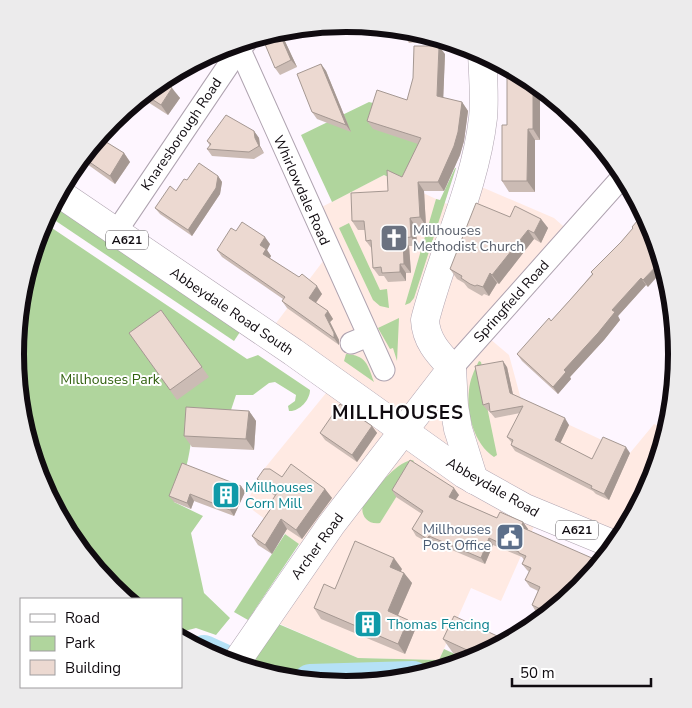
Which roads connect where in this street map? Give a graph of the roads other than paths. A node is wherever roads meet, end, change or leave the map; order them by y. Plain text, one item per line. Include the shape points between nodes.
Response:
1 (244, 48) edge
2 (237, 51) edge
3 (482, 62) edge
4 (618, 182) edge
5 (65, 197) edge
6 (116, 232) junction
7 (452, 368) junction
8 (384, 370) dead end
9 (404, 431) junction
10 (474, 480) junction
11 (608, 542) edge
12 (238, 658) edge

1 - 8 street, Whirlowdale Road via 359,340
2 - 6 street, Knaresborough Road
3 - 7 main road via 484,104 473,171 425,320 431,342
4 - 7 street, Springfield Road
5 - 6 main road, Abbeydale Road South / A621
6 - 9 main road, Abbeydale Road South / A621
7 - 9 main road, Springfield Road
7 - 10 main road via 458,428
9 - 10 main road, Abbeydale Road / A621
9 - 12 main road, Archer Road via 330,525
10 - 11 main road, Abbeydale Road / A621 via 525,508

